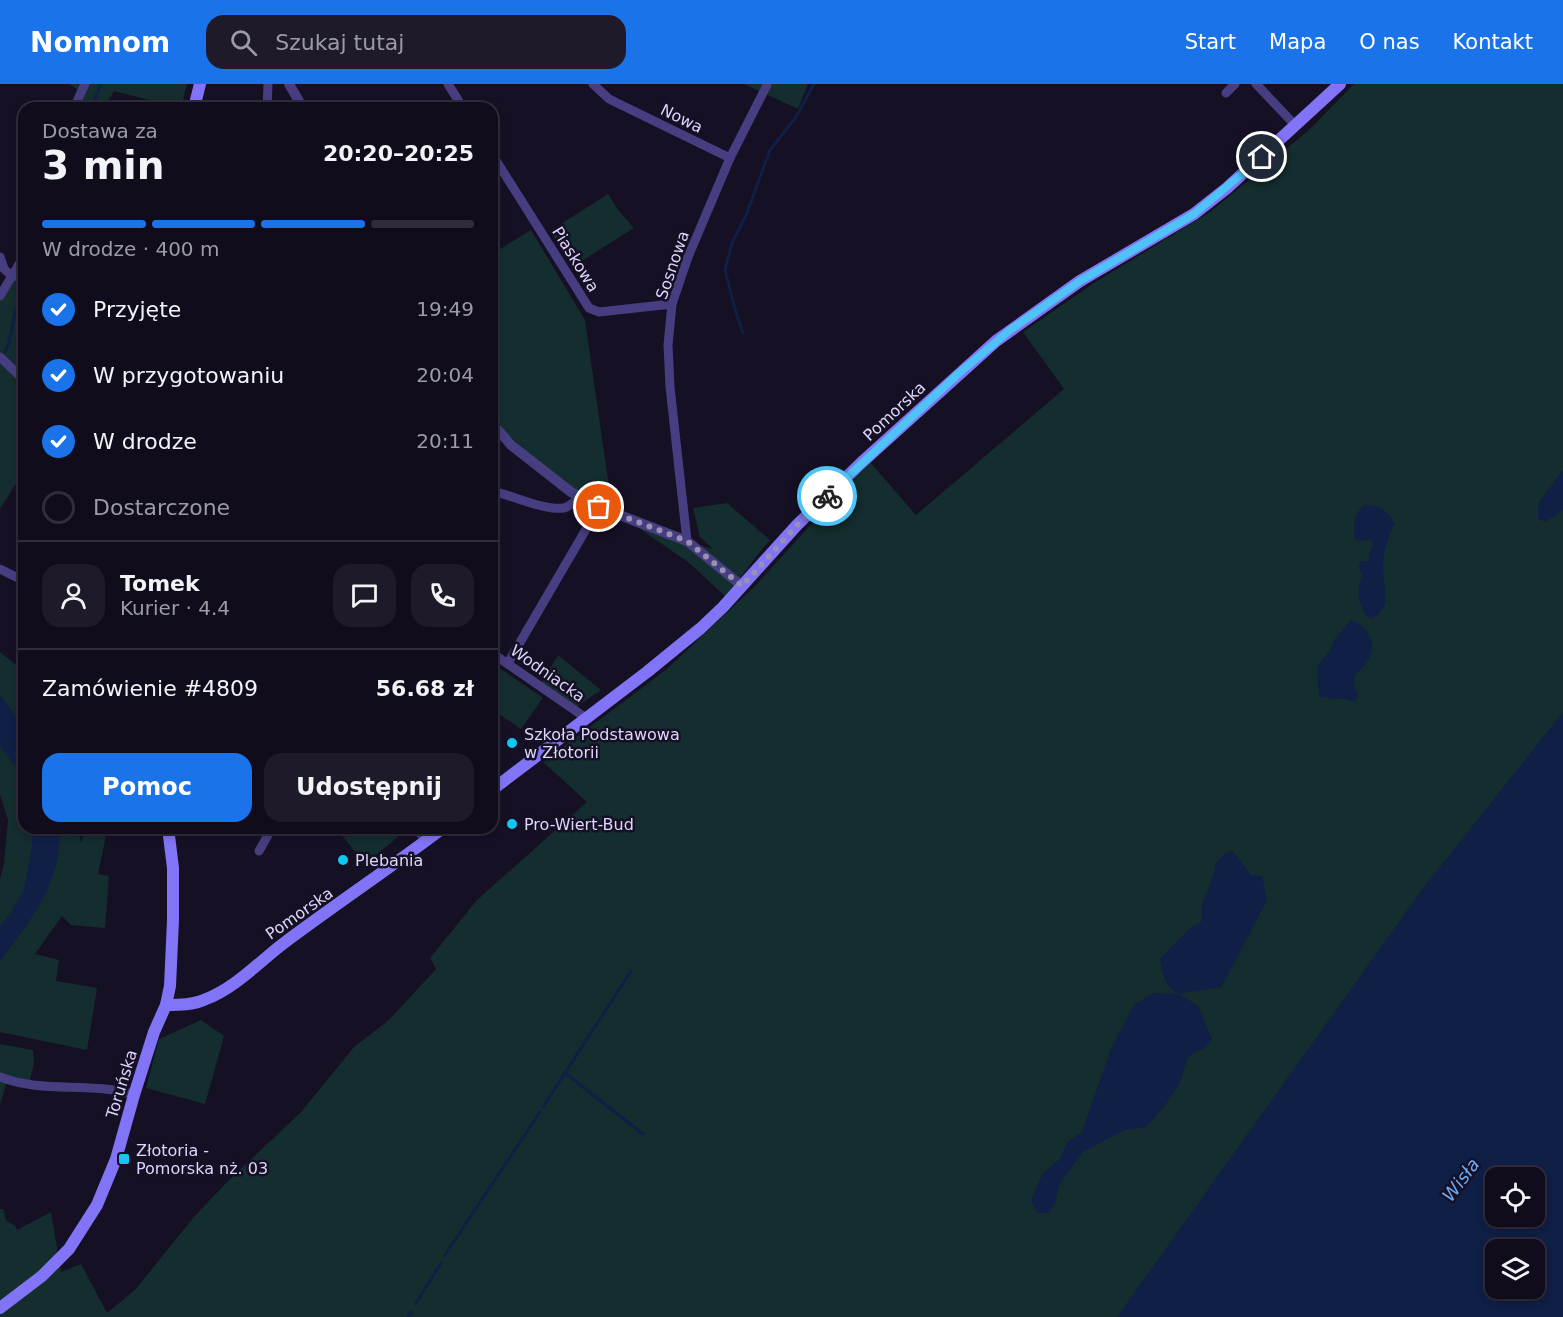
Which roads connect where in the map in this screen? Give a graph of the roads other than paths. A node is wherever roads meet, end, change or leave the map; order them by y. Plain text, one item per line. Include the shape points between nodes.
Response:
1 (85, 84) edge
2 (200, 84) edge
3 (268, 84) edge
4 (289, 84) edge
5 (448, 84) edge
6 (593, 84) edge
7 (1235, 84) edge
8 (1256, 84) edge
9 (1340, 84) edge
10 (767, 85) edge
11 (1226, 93) dead end
12 (77, 102) edge
13 (196, 102) edge
14 (267, 102) edge
15 (300, 102) edge
16 (459, 102) edge
17 (1296, 126) junction
18 (730, 158) junction
19 (498, 164) edge
20 (0, 257) edge
21 (18, 267) edge
22 (13, 277) junction
23 (0, 296) edge
24 (672, 304) junction
25 (0, 357) edge
26 (18, 374) edge
27 (498, 430) edge
28 (498, 492) edge
29 (579, 497) junction
30 (599, 507) junction
31 (687, 541) junction
32 (0, 569) edge
33 (18, 578) edge
34 (742, 586) junction
35 (498, 657) edge
36 (508, 663) junction
37 (586, 718) junction
38 (498, 785) edge
39 (169, 834) edge
40 (269, 834) edge
41 (420, 834) edge
42 (434, 834) edge
43 (426, 840) junction
44 (259, 851) dead end
45 (166, 1005) junction
46 (0, 1077) edge
47 (134, 1095) junction
48 (0, 1308) edge

1 - 12 street
2 - 13 main road
3 - 14 street
4 - 15 street
5 - 16 street
6 - 18 street, Nowa via 609,99
7 - 11 street
8 - 17 street
9 - 17 main road, Pomorska
10 - 18 street, Sosnowa
17 - 34 main road, Pomorska via 1194,214 1080,281 996,341 861,463
18 - 24 street, Sosnowa
19 - 24 street, Piaskowa via 589,308 599,312
20 - 22 street via 4,269
21 - 22 street
22 - 23 street
24 - 31 street, Sosnowa via 668,345 670,387
25 - 26 street
27 - 29 street via 511,445
28 - 29 street via 562,508
29 - 30 street
30 - 31 street
30 - 36 street
31 - 34 street
32 - 33 street
34 - 37 main road, Pomorska via 689,639
35 - 36 street, Wodniacka
36 - 37 street, Wodniacka
37 - 38 main road, Pomorska
39 - 45 main road, Toruńska via 173,920
40 - 44 street
41 - 43 street
42 - 43 main road, Pomorska
43 - 45 main road, Pomorska via 219,993 192,1003
45 - 47 main road, Toruńska
46 - 47 street via 30,1085
47 - 48 main road, Toruńska via 116,1159 81,1233 42,1276

